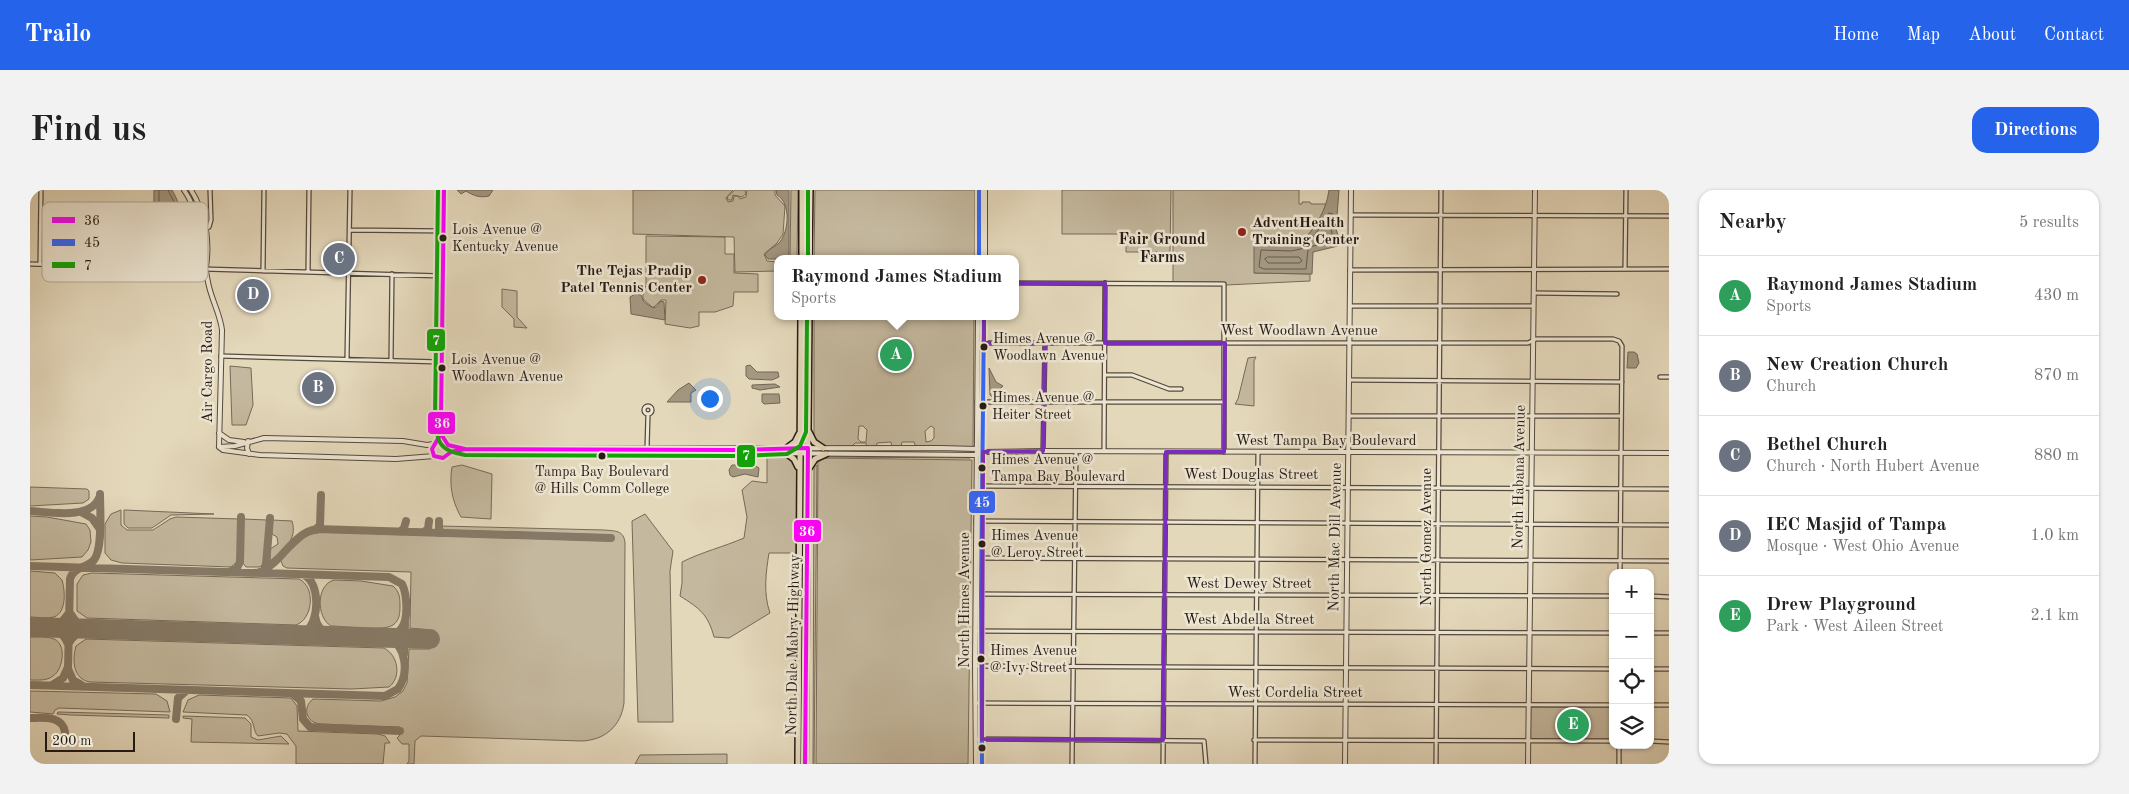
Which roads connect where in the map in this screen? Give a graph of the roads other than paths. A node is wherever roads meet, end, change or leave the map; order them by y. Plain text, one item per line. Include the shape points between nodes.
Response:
1 (41, 190) edge
2 (184, 190) edge
3 (191, 190) edge
4 (210, 190) edge
5 (264, 190) edge
6 (309, 190) edge
7 (350, 190) edge
8 (444, 190) edge
9 (802, 190) edge
10 (810, 190) edge
11 (979, 190) edge
12 (985, 190) edge
13 (1351, 190) edge
14 (1441, 190) edge
15 (1535, 190) edge
16 (1626, 190) edge
17 (192, 202) edge
18 (198, 202) edge
19 (979, 213) junction
20 (985, 213) junction
21 (1351, 215) junction
22 (1440, 215) junction
23 (1534, 216) junction
24 (1626, 216) junction
25 (1669, 216) edge
26 (208, 226) edge
27 (350, 230) junction
28 (444, 231) junction
29 (802, 255) edge
30 (810, 255) edge
31 (979, 255) edge
32 (984, 255) edge
33 (30, 264) edge
34 (40, 264) joint
35 (208, 269) edge
36 (1625, 269) junction
37 (1350, 270) junction
38 (1441, 270) junction
39 (1669, 270) edge
40 (263, 271) junction
41 (1534, 271) junction
42 (308, 272) junction
43 (349, 273) junction
44 (392, 274) junction
45 (443, 276) junction
46 (208, 282) edge
47 (1019, 283) edge
48 (1104, 283) junction
49 (1534, 293) junction
50 (1617, 294) dead end
51 (1350, 306) junction
52 (1441, 306) junction
53 (1533, 306) junction
54 (801, 320) edge
55 (809, 320) edge
56 (978, 320) edge
57 (984, 320) edge
58 (1350, 342) junction
59 (1441, 342) junction
60 (1533, 342) junction
61 (978, 343) junction
62 (984, 343) junction
63 (1044, 343) junction
64 (1105, 343) junction
65 (1224, 343) junction
66 (221, 356) junction
67 (347, 359) junction
68 (391, 360) junction
69 (442, 362) junction
70 (1105, 374) junction
71 (1660, 377) dead end
72 (1669, 377) edge
73 (1349, 380) junction
74 (1440, 380) junction
75 (1532, 381) junction
76 (1622, 382) junction
77 (1181, 389) dead end
78 (1044, 401) junction
79 (1105, 401) junction
80 (977, 402) junction
81 (983, 402) junction
82 (1224, 402) junction
83 (648, 414) dead end
84 (1349, 416) junction
85 (1440, 416) junction
86 (1532, 416) junction
87 (1621, 416) junction
88 (442, 417) junction
89 (800, 431) junction
90 (808, 431) junction
91 (220, 433) junction
92 (246, 442) junction
93 (435, 443) junction
94 (446, 444) junction
95 (219, 446) junction
96 (851, 448) junction
97 (862, 448) junction
98 (894, 448) junction
99 (940, 448) junction
100 (464, 449) junction
101 (977, 449) junction
102 (647, 450) junction
103 (787, 450) junction
104 (800, 451) junction
105 (808, 451) junction
106 (824, 451) junction
107 (1043, 451) junction
108 (983, 452) junction
109 (1076, 452) junction
110 (1104, 452) junction
111 (1166, 452) junction
112 (1224, 452) junction
113 (1258, 452) junction
114 (1348, 452) junction
115 (1439, 452) junction
116 (1532, 452) junction
117 (1621, 452) junction
118 (1669, 453) edge
119 (250, 454) junction
120 (448, 454) junction
121 (851, 454) junction
122 (861, 454) junction
123 (894, 454) junction
124 (940, 454) junction
125 (962, 454) junction
126 (977, 454) junction
127 (434, 456) junction
128 (977, 464) junction
129 (808, 471) junction
130 (800, 472) junction
131 (982, 486) junction
132 (1075, 486) junction
133 (1166, 486) junction
134 (1258, 486) junction
135 (1348, 487) junction
136 (1439, 487) junction
137 (1531, 488) junction
138 (1621, 489) junction
139 (1669, 489) edge
140 (976, 521) junction
141 (982, 521) junction
142 (1075, 522) junction
143 (1166, 522) junction
144 (1257, 523) junction
145 (1348, 523) junction
146 (1439, 524) junction
147 (1531, 524) junction
148 (1621, 525) junction
149 (1669, 525) edge
150 (976, 558) junction
151 (982, 558) junction
152 (1074, 558) junction
153 (1165, 558) junction
154 (1257, 559) junction
155 (1348, 559) junction
156 (1439, 560) junction
157 (1530, 560) junction
158 (1621, 560) junction
159 (1669, 561) edge
160 (1620, 569) edge
161 (976, 594) junction
162 (981, 594) junction
163 (1074, 594) junction
164 (1165, 595) junction
165 (1256, 595) junction
166 (1347, 596) junction
167 (1438, 596) junction
168 (1530, 596) junction
169 (1609, 596) edge
170 (1654, 596) edge
171 (1669, 596) edge
172 (800, 607) junction
173 (807, 608) junction
174 (976, 609) junction
175 (981, 609) junction
176 (976, 631) junction
177 (981, 631) junction
178 (1073, 631) junction
179 (1164, 631) junction
180 (1256, 632) junction
181 (1347, 632) junction
182 (1438, 632) junction
183 (1530, 632) junction
184 (1609, 633) edge
185 (1654, 633) edge
186 (1669, 633) edge
187 (975, 666) junction
188 (981, 666) junction
189 (1073, 667) junction
190 (1164, 667) junction
191 (1255, 668) junction
192 (1346, 668) junction
193 (1437, 669) junction
194 (1529, 669) junction
195 (1609, 669) edge
196 (1654, 669) edge
197 (1669, 669) edge
198 (976, 703) junction
199 (983, 703) junction
200 (1073, 703) junction
201 (1163, 704) junction
202 (1255, 704) junction
203 (1346, 704) junction
204 (1437, 705) junction
205 (1529, 705) junction
206 (1609, 705) edge
207 (1654, 705) edge
208 (1669, 705) edge
209 (976, 739) junction
210 (982, 739) junction
211 (1072, 740) junction
212 (1163, 740) junction
213 (1254, 740) junction
214 (1345, 741) junction
215 (1437, 741) junction
216 (1609, 741) edge
217 (1528, 742) junction
218 (1654, 742) edge
219 (1669, 742) edge
220 (1619, 749) edge
221 (798, 764) edge
222 (805, 764) edge
223 (976, 764) edge
224 (982, 764) edge
225 (1072, 764) edge
226 (1163, 764) edge
227 (1206, 764) edge
228 (1254, 764) edge
229 (1345, 764) edge
230 (1436, 764) edge
231 (1528, 764) edge
232 (1619, 764) edge

1 - 34 street
2 - 17 street, Air Cargo Road
3 - 18 street, Air Cargo Road
4 - 26 street
5 - 40 street
6 - 42 street
7 - 27 street
8 - 28 street
9 - 29 main road
10 - 30 main road
11 - 19 street
12 - 20 street
13 - 21 street, North Mac Dill Avenue
14 - 22 street, North Gomez Avenue
15 - 23 street, North Habana Avenue
16 - 24 street
19 - 20 street
19 - 31 street
20 - 32 street
21 - 22 street
21 - 37 street, North Mac Dill Avenue
22 - 23 street
22 - 38 street, North Gomez Avenue
23 - 24 street
23 - 41 street, North Habana Avenue
24 - 25 street
24 - 36 street
27 - 28 street
27 - 43 street
28 - 45 street
33 - 34 street
35 - 40 street
36 - 39 street
36 - 41 street
37 - 38 street
37 - 51 street, North Mac Dill Avenue
38 - 41 street
38 - 52 street, North Gomez Avenue
40 - 42 street
41 - 49 street, North Habana Avenue
42 - 43 street
43 - 44 street
43 - 67 street
44 - 45 street
44 - 68 street
45 - 69 street
46 - 66 street, Air Cargo Road via 220,316
47 - 48 street
48 - 64 street
48 - 65 street via 1224,284
49 - 50 street
49 - 53 street, North Habana Avenue
51 - 52 street
51 - 58 street, North Mac Dill Avenue
52 - 53 street
52 - 59 street, North Gomez Avenue
53 - 60 street, North Habana Avenue
54 - 89 main road, North Dale Mabry Highway
55 - 90 main road, North Dale Mabry Highway
56 - 61 street, North Himes Avenue
57 - 62 street, North Himes Avenue
58 - 59 street, West Woodlawn Avenue
58 - 65 street, West Woodlawn Avenue
58 - 73 street, North Mac Dill Avenue
59 - 60 street, West Woodlawn Avenue
59 - 74 street, North Gomez Avenue
60 - 75 street, North Habana Avenue
60 - 76 street, West Woodlawn Avenue via 1536,339 1619,341 1622,346
61 - 62 street, West Woodlawn Avenue
61 - 80 street, North Himes Avenue
62 - 63 street, West Woodlawn Avenue
62 - 81 street, North Himes Avenue
63 - 64 street, West Woodlawn Avenue
63 - 78 street
64 - 65 street, West Woodlawn Avenue
64 - 70 street
65 - 82 street
66 - 67 street
66 - 91 street, Air Cargo Road
67 - 68 street
68 - 69 street
69 - 88 street
70 - 77 street via 1132,375 1169,389
70 - 79 street
71 - 72 street
73 - 74 street
73 - 84 street, North Mac Dill Avenue
74 - 75 street
74 - 85 street, North Gomez Avenue
75 - 76 street
75 - 86 street, North Habana Avenue
76 - 87 street
78 - 79 street
78 - 81 street
78 - 107 street
79 - 82 street
79 - 110 street
80 - 81 street
80 - 101 street, North Himes Avenue
81 - 108 street, North Himes Avenue
82 - 112 street
83 - 102 street
84 - 85 street
84 - 114 street, North Mac Dill Avenue
85 - 86 street
85 - 115 street, North Gomez Avenue
86 - 87 street
86 - 116 street, North Habana Avenue
87 - 117 street
88 - 93 street
88 - 94 street
89 - 103 main road
89 - 104 main road, North Dale Mabry Highway
90 - 105 main road, North Dale Mabry Highway
90 - 106 main road
91 - 92 street via 229,440
91 - 95 street, Air Cargo Road
92 - 93 street via 264,438
92 - 95 street
92 - 119 street
93 - 94 street
93 - 127 street
94 - 100 street, West Tampa Bay Boulevard
94 - 120 street
95 - 119 street via 224,450
96 - 97 street, West Tampa Bay Boulevard
96 - 106 street, West Tampa Bay Boulevard
96 - 121 street
97 - 98 street, West Tampa Bay Boulevard
97 - 122 street
98 - 99 street, West Tampa Bay Boulevard
98 - 123 street
99 - 101 street, West Tampa Bay Boulevard
99 - 124 street
100 - 102 street, West Tampa Bay Boulevard
100 - 120 street, West Tampa Bay Boulevard
101 - 108 street, West Tampa Bay Boulevard
101 - 126 street, North Himes Avenue
102 - 103 street, West Tampa Bay Boulevard
103 - 104 street, West Tampa Bay Boulevard
103 - 130 main road
104 - 105 street, West Tampa Bay Boulevard
104 - 130 main road, North Dale Mabry Highway
105 - 106 street, West Tampa Bay Boulevard
105 - 129 main road, North Dale Mabry Highway
106 - 121 street, West Tampa Bay Boulevard
106 - 129 main road
107 - 108 street, West Tampa Bay Boulevard
107 - 109 street, West Tampa Bay Boulevard
108 - 126 street, West Tampa Bay Boulevard
108 - 131 street, North Himes Avenue
109 - 110 street, West Tampa Bay Boulevard
109 - 132 street
110 - 111 street, West Tampa Bay Boulevard
111 - 112 street, West Tampa Bay Boulevard
111 - 133 street
112 - 113 street, West Tampa Bay Boulevard
113 - 114 street, West Tampa Bay Boulevard
113 - 134 street
114 - 115 street, West Tampa Bay Boulevard
114 - 135 street, North Mac Dill Avenue
115 - 116 street, West Tampa Bay Boulevard
115 - 136 street, North Gomez Avenue
116 - 117 street, West Tampa Bay Boulevard
116 - 137 street, North Habana Avenue
117 - 118 street, West Tampa Bay Boulevard
117 - 138 street
119 - 127 street via 403,459
120 - 127 street via 441,458
121 - 122 street, West Tampa Bay Boulevard
122 - 123 street, West Tampa Bay Boulevard
123 - 124 street, West Tampa Bay Boulevard
124 - 125 street, West Tampa Bay Boulevard
125 - 126 street, West Tampa Bay Boulevard
125 - 128 street via 971,456
126 - 128 street, North Himes Avenue
128 - 140 street, North Himes Avenue
129 - 173 main road, North Dale Mabry Highway
130 - 172 main road, North Dale Mabry Highway
131 - 132 street, West Douglas Street
131 - 141 street, North Himes Avenue
132 - 133 street, West Douglas Street
132 - 142 street
133 - 134 street, West Douglas Street
133 - 143 street
134 - 135 street, West Douglas Street
134 - 144 street
135 - 136 street, West Douglas Street
135 - 145 street, North Mac Dill Avenue
136 - 137 street, West Douglas Street
136 - 146 street, North Gomez Avenue
137 - 138 street, West Douglas Street
137 - 147 street, North Habana Avenue
138 - 139 street, West Douglas Street
138 - 148 street
140 - 141 street
140 - 150 street, North Himes Avenue
141 - 142 street
141 - 151 street, North Himes Avenue
142 - 143 street
142 - 152 street
143 - 144 street
143 - 153 street
144 - 145 street
144 - 154 street
145 - 146 street
145 - 155 street, North Mac Dill Avenue
146 - 147 street
146 - 156 street, North Gomez Avenue
147 - 148 street
147 - 157 street, North Habana Avenue
148 - 149 street
148 - 158 street
150 - 151 street
150 - 161 street, North Himes Avenue
151 - 152 street
151 - 162 street, North Himes Avenue
152 - 153 street
152 - 163 street
153 - 154 street
153 - 164 street
154 - 155 street
154 - 165 street
155 - 156 street
155 - 166 street, North Mac Dill Avenue
156 - 157 street
156 - 167 street, North Gomez Avenue
157 - 158 street
157 - 168 street, North Habana Avenue
158 - 159 street
158 - 160 street
161 - 162 street, West Dewey Street
161 - 174 street, North Himes Avenue
162 - 163 street, West Dewey Street
162 - 175 street, North Himes Avenue
163 - 164 street, West Dewey Street
163 - 178 street
164 - 165 street, West Dewey Street
164 - 179 street
165 - 166 street, West Dewey Street
165 - 180 street
166 - 167 street, West Dewey Street
166 - 181 street, North Mac Dill Avenue
167 - 168 street, West Dewey Street
167 - 182 street, North Gomez Avenue
168 - 169 street, West Dewey Street
168 - 183 street, North Habana Avenue
170 - 171 street
172 - 173 main road
172 - 221 main road, North Dale Mabry Highway
173 - 222 main road, North Dale Mabry Highway
174 - 175 street
174 - 176 street, North Himes Avenue
175 - 177 street, North Himes Avenue
176 - 177 street, West Abdella Street
176 - 187 street, North Himes Avenue
177 - 178 street, West Abdella Street
177 - 188 street, North Himes Avenue
178 - 179 street, West Abdella Street
178 - 189 street
179 - 180 street, West Abdella Street
179 - 190 street
180 - 181 street, West Abdella Street
180 - 191 street
181 - 182 street, West Abdella Street
181 - 192 street, North Mac Dill Avenue
182 - 183 street, West Abdella Street
182 - 193 street, North Gomez Avenue
183 - 184 street, West Abdella Street
183 - 194 street, North Habana Avenue
185 - 186 street
187 - 188 street
187 - 198 street, North Himes Avenue
188 - 189 street
188 - 199 street, North Himes Avenue
189 - 190 street
189 - 200 street
190 - 191 street
190 - 201 street
191 - 192 street
191 - 202 street
192 - 193 street
192 - 203 street, North Mac Dill Avenue
193 - 194 street
193 - 204 street, North Gomez Avenue
194 - 195 street
194 - 205 street, North Habana Avenue
196 - 197 street
198 - 199 street, West Cordelia Street
198 - 209 street, North Himes Avenue
199 - 200 street, West Cordelia Street
199 - 210 street, North Himes Avenue
200 - 201 street, West Cordelia Street
200 - 211 street
201 - 202 street, West Cordelia Street
201 - 212 street
202 - 203 street, West Cordelia Street
202 - 213 street
203 - 204 street, West Cordelia Street
203 - 214 street, North Mac Dill Avenue
204 - 205 street, West Cordelia Street
204 - 215 street, North Gomez Avenue
205 - 206 street, West Cordelia Street
205 - 217 street, North Habana Avenue
207 - 208 street
209 - 210 street
209 - 223 street, North Himes Avenue
210 - 211 street
210 - 224 street, North Himes Avenue
211 - 212 street
211 - 225 street
212 - 226 street
212 - 227 street via 1204,741
213 - 214 street
213 - 228 street
214 - 215 street
214 - 229 street, North Mac Dill Avenue
215 - 217 street
215 - 230 street, North Gomez Avenue
216 - 217 street
217 - 231 street, North Habana Avenue
218 - 219 street
220 - 232 street

